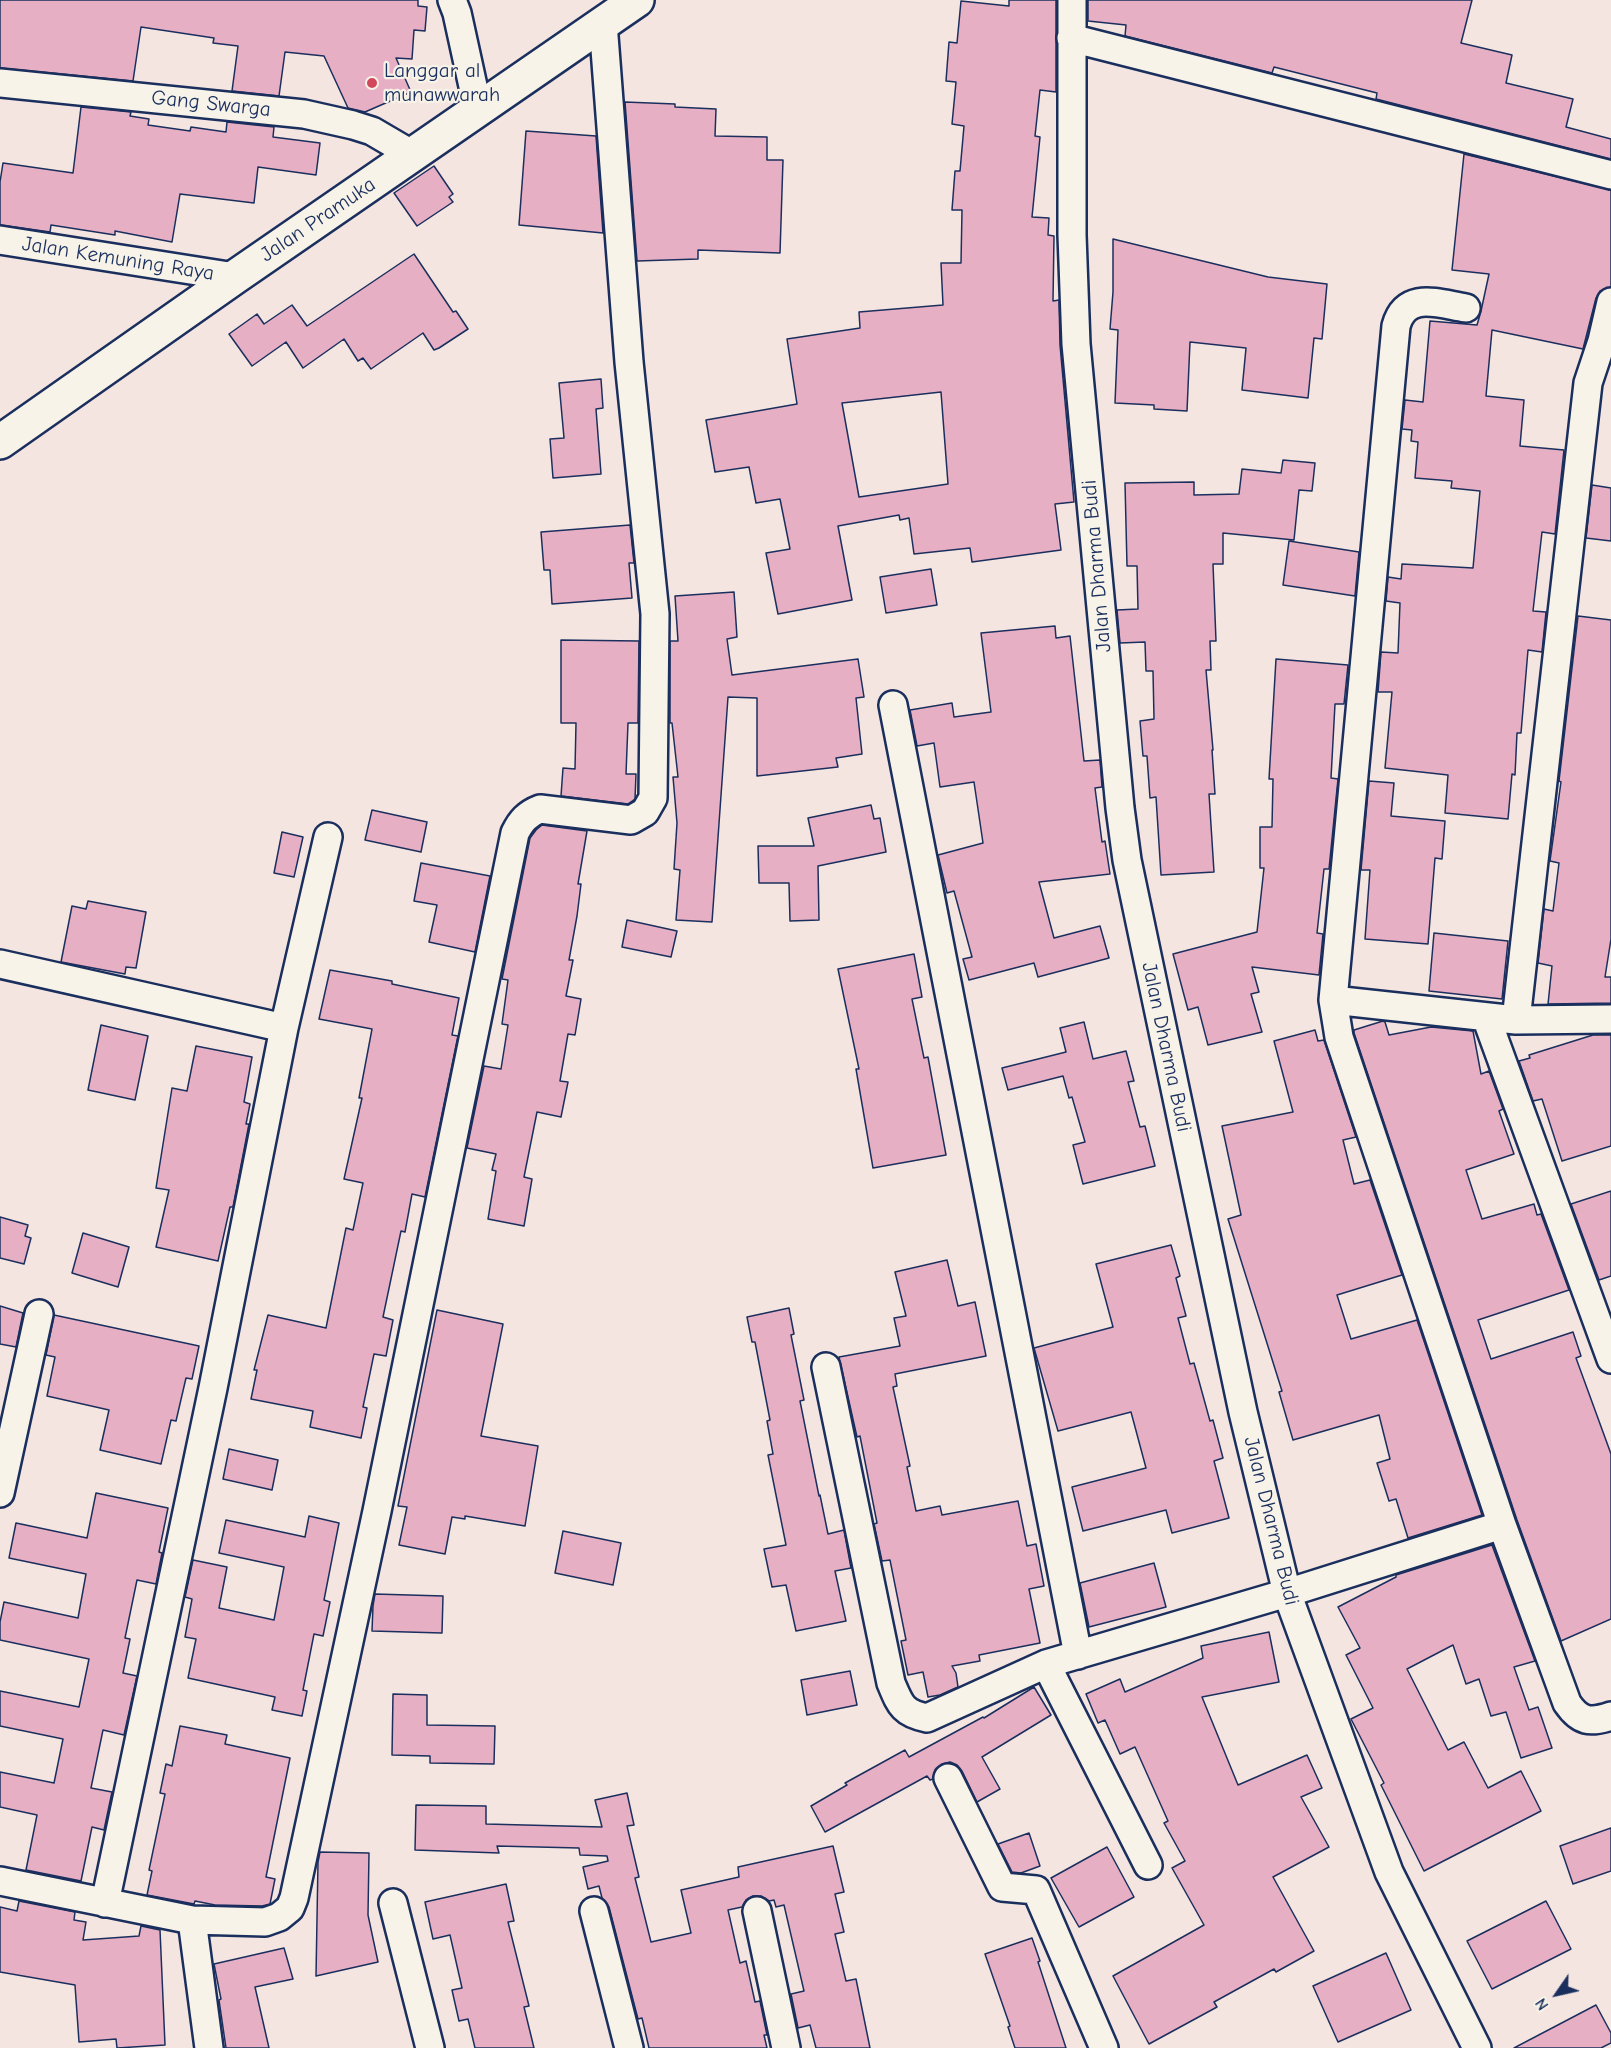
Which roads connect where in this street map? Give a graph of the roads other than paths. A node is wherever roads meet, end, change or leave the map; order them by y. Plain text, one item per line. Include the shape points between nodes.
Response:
1 (452, 0) edge
2 (637, 0) edge
3 (1072, 0) edge
4 (603, 23) junction
5 (1071, 38) junction
6 (0, 83) edge
7 (478, 109) junction
8 (413, 155) junction
9 (1611, 175) edge
10 (0, 240) edge
11 (235, 277) junction
12 (1611, 302) edge
13 (1466, 308) dead end
14 (0, 442) edge
15 (893, 705) dead end
16 (328, 837) dead end
17 (0, 964) edge
18 (1334, 1000) junction
19 (1486, 1017) junction
20 (1611, 1018) edge
21 (1516, 1020) junction
22 (284, 1028) junction
23 (39, 1314) dead end
24 (1611, 1359) edge
25 (826, 1367) dead end
26 (0, 1493) edge
27 (1502, 1525) junction
28 (1287, 1593) junction
29 (1078, 1655) junction
30 (1046, 1664) junction
31 (1610, 1720) edge
32 (948, 1778) dead end
33 (1148, 1865) dead end
34 (0, 1881) edge
35 (105, 1903) junction
36 (393, 1903) dead end
37 (594, 1911) dead end
38 (757, 1911) dead end
39 (192, 1920) junction
40 (209, 2048) edge
41 (430, 2048) edge
42 (628, 2048) edge
43 (786, 2048) edge
44 (1104, 2048) edge
45 (1477, 2048) edge

1 - 7 street
2 - 4 main road, Jalan Pramuka
3 - 5 street, Jalan Dharma Budi
4 - 7 main road, Jalan Pramuka
4 - 39 street via 629,362 655,614 653,798 645,812 632,820 540,809 521,821 515,833 294,1898 290,1908 265,1922
5 - 9 street
5 - 28 street, Jalan Dharma Budi via 1076,344 1127,860 1240,1400
6 - 8 street, Gang Swarga via 304,114 372,131
7 - 8 main road, Jalan Pramuka
8 - 11 main road, Jalan Pramuka
10 - 11 street, Jalan Kemuning Raya
11 - 14 main road, Jalan Pramuka
12 - 21 street via 1588,383
13 - 18 street via 1420,301 1402,312 1396,326
15 - 29 street
16 - 22 street
17 - 22 street
18 - 19 street
18 - 27 street via 1339,1037
19 - 21 street
19 - 24 street
20 - 21 street
22 - 35 street
23 - 26 street
25 - 30 street via 891,1683 901,1706 913,1715 927,1718
27 - 28 street
27 - 31 street via 1568,1703 1575,1715 1587,1720
28 - 29 street
28 - 45 street, Jalan Dharma Budi via 1389,1872
29 - 30 street
30 - 33 street
32 - 44 street via 1002,1887 1036,1890
34 - 35 street
35 - 39 street
36 - 41 street
37 - 42 street
38 - 43 street
39 - 40 street

